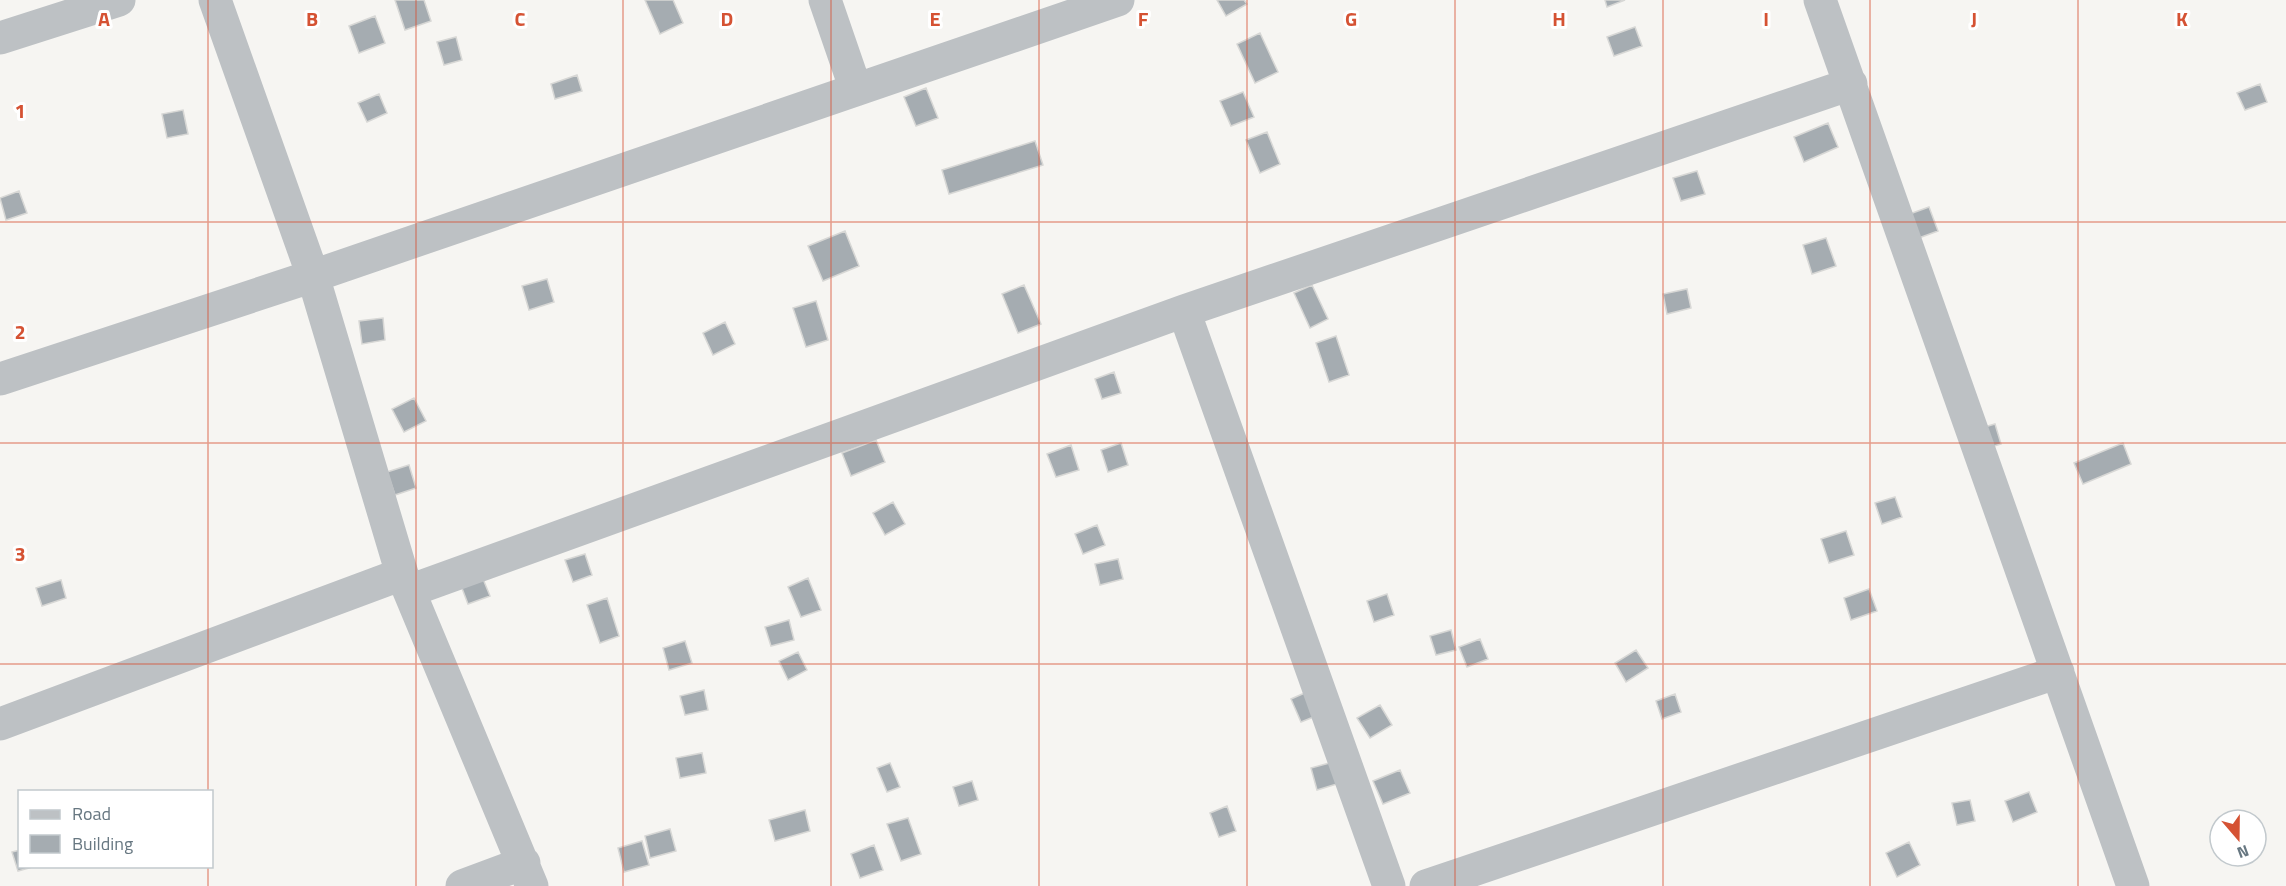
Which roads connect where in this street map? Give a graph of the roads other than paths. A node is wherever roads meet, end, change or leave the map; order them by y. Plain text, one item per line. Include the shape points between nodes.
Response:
1 (118, 0) edge
2 (215, 0) edge
3 (825, 0) edge
4 (1118, 0) edge
5 (1820, 0) edge
6 (0, 38) edge
7 (1851, 84) junction
8 (856, 90) junction
9 (313, 276) junction
10 (1184, 311) junction
11 (0, 379) edge
12 (406, 582) junction
13 (2058, 672) junction
14 (0, 724) edge
15 (528, 874) edge
16 (462, 886) edge
17 (1389, 886) edge
18 (1425, 886) edge
19 (2133, 886) edge

1 - 6 street
2 - 9 street
3 - 8 street
4 - 8 street
5 - 7 street
7 - 10 street
7 - 13 street
8 - 9 street
9 - 11 street
9 - 12 street
10 - 12 street
10 - 17 street
12 - 14 street
12 - 15 street
13 - 18 street
13 - 19 street
15 - 16 street

